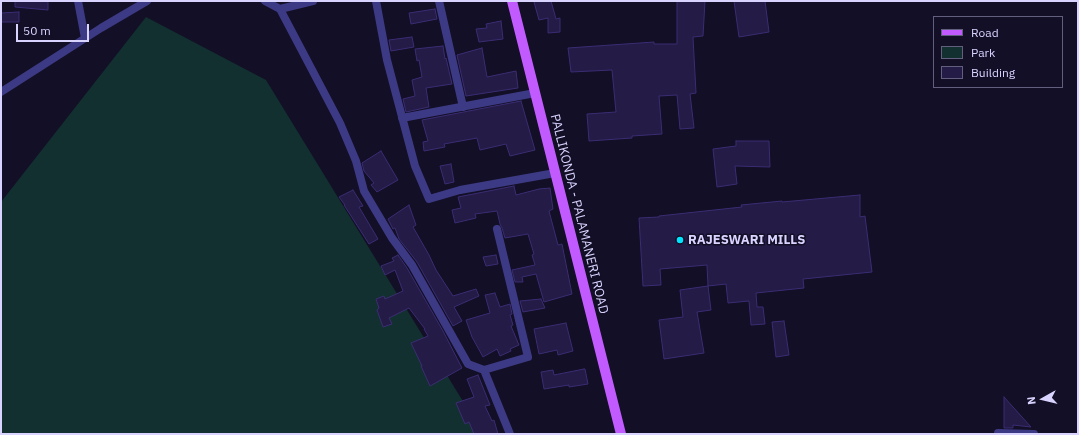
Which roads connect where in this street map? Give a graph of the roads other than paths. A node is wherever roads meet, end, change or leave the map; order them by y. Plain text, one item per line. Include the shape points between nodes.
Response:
1 (78, 1) edge
2 (147, 1) edge
3 (265, 1) edge
4 (313, 1) edge
5 (376, 1) edge
6 (440, 1) edge
7 (512, 1) edge
8 (303, 2) edge
9 (280, 9) junction
10 (85, 38) junction
11 (1, 92) edge
12 (535, 93) junction
13 (463, 107) junction
14 (402, 118) junction
15 (555, 173) junction
16 (497, 229) dead end
17 (484, 370) junction
18 (998, 433) dead end
19 (510, 434) edge
20 (621, 434) edge
21 (1034, 434) edge

1 - 10 street
2 - 10 street
3 - 9 street
4 - 8 street
5 - 14 street via 386,60
6 - 13 street
7 - 12 main road, PALLIKONDA - PALAMANERI ROAD
8 - 9 street
9 - 17 street via 340,123 356,161 364,191 392,238 412,265 468,364
10 - 11 street
12 - 13 street
12 - 15 main road, PALLIKONDA - PALAMANERI ROAD
13 - 14 street
14 - 15 street via 415,166 429,199 460,190
15 - 20 main road, PALLIKONDA - PALAMANERI ROAD
16 - 17 street via 528,357
17 - 19 street
18 - 21 street

